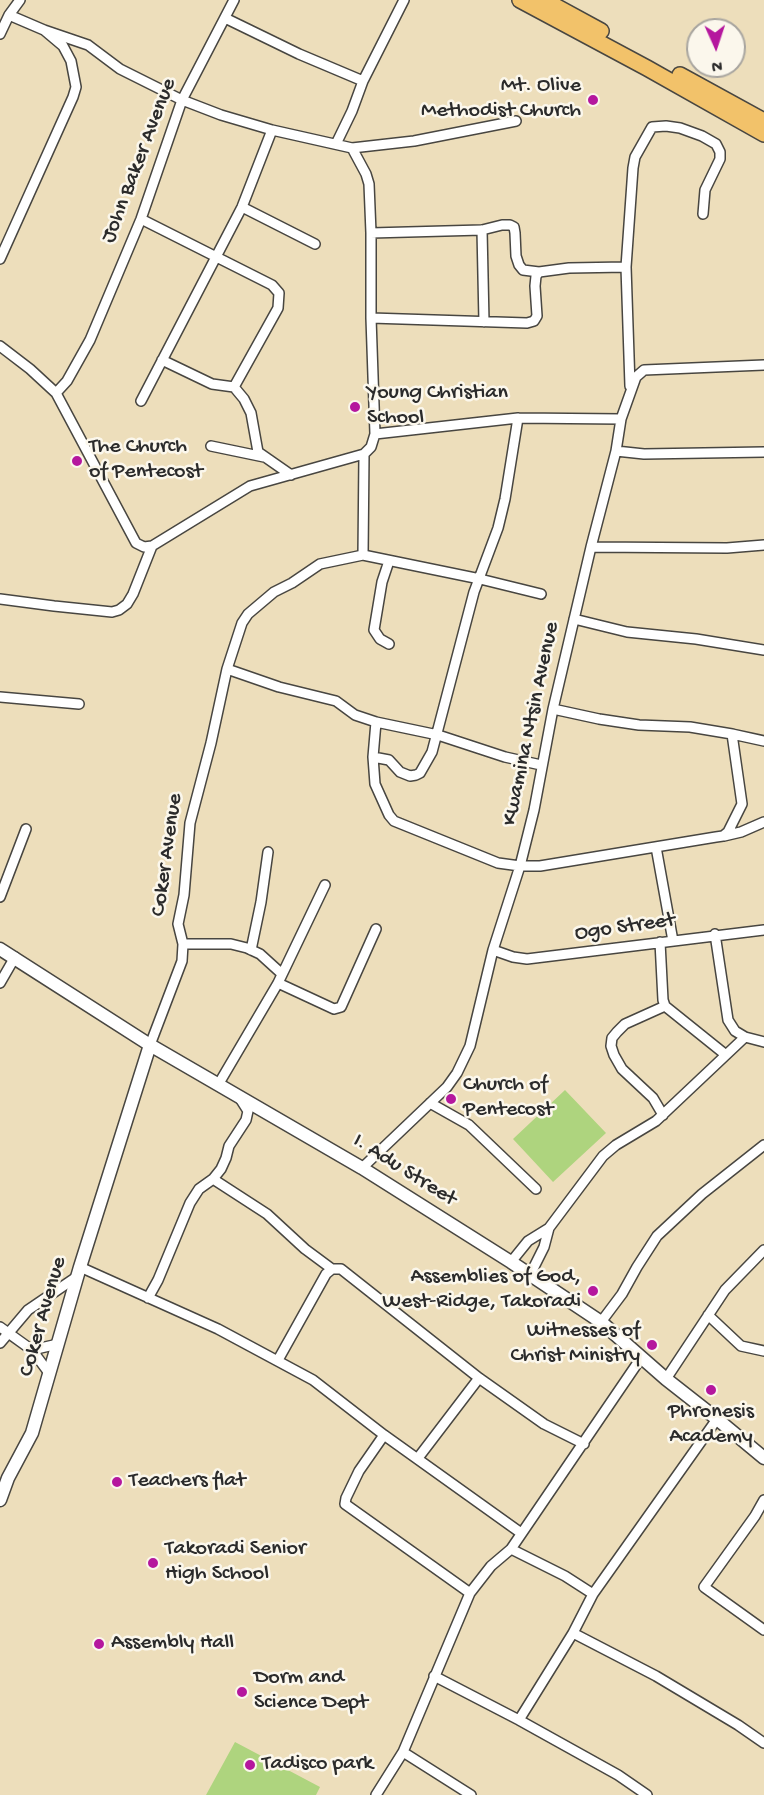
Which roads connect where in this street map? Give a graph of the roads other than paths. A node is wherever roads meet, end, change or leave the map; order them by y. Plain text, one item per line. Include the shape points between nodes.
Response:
1 (20, 0) edge
2 (234, 0) edge
3 (404, 0) edge
4 (520, 0) edge
5 (544, 0) edge
6 (9, 15) junction
7 (225, 18) junction
8 (44, 30) junction
9 (0, 34) edge
10 (363, 81) junction
11 (182, 100) junction
12 (516, 121) dead end
13 (764, 121) edge
14 (272, 130) junction
15 (764, 134) edge
16 (336, 144) junction
17 (352, 148) junction
18 (242, 207) junction
19 (703, 214) dead end
20 (141, 219) junction
21 (482, 230) junction
22 (371, 233) junction
23 (315, 244) dead end
24 (215, 258) junction
25 (0, 259) edge
26 (626, 267) junction
27 (539, 273) junction
28 (371, 318) junction
29 (484, 322) junction
30 (0, 346) edge
31 (162, 360) junction
32 (764, 365) edge
33 (234, 387) junction
34 (630, 388) junction
35 (56, 393) junction
36 (141, 401) dead end
37 (518, 418) junction
38 (621, 419) junction
39 (375, 434) junction
40 (211, 446) dead end
41 (616, 451) junction
42 (764, 452) edge
43 (364, 454) junction
44 (264, 457) junction
45 (291, 475) junction
46 (764, 544) edge
47 (152, 546) junction
48 (591, 547) junction
49 (363, 555) junction
50 (389, 561) junction
51 (480, 579) junction
52 (541, 594) dead end
53 (0, 599) edge
54 (574, 619) junction
55 (389, 644) dead end
56 (764, 650) edge
57 (227, 669) junction
58 (0, 697) edge
59 (79, 704) dead end
60 (554, 709) junction
61 (376, 722) junction
62 (732, 734) junction
63 (438, 735) junction
64 (764, 741) edge
65 (373, 757) junction
66 (541, 765) junction
67 (764, 822) edge
68 (26, 829) dead end
69 (723, 836) junction
70 (656, 847) junction
71 (268, 852) dead end
72 (520, 866) junction
73 (325, 885) dead end
74 (0, 897) edge
75 (375, 929) dead end
76 (764, 930) edge
77 (715, 934) junction
78 (673, 940) junction
79 (660, 942) junction
80 (183, 944) junction
81 (0, 949) edge
82 (251, 950) junction
83 (494, 950) junction
84 (15, 957) junction
85 (280, 979) junction
86 (0, 983) edge
87 (665, 1006) junction
88 (745, 1037) junction
89 (764, 1042) edge
90 (150, 1045) junction
91 (726, 1055) junction
92 (218, 1085) junction
93 (240, 1098) junction
94 (430, 1103) junction
95 (663, 1115) junction
96 (764, 1145) edge
97 (362, 1168) junction
98 (213, 1179) junction
99 (536, 1189) dead end
100 (549, 1228) junction
101 (764, 1250) edge
102 (511, 1262) junction
103 (332, 1269) junction
104 (79, 1272) junction
105 (531, 1275) junction
106 (148, 1298) junction
107 (708, 1315) junction
108 (601, 1322) junction
109 (4, 1330) edge
110 (0, 1343) edge
111 (58, 1344) junction
112 (32, 1350) junction
113 (764, 1351) edge
114 (641, 1359) junction
115 (278, 1360) junction
116 (49, 1373) junction
117 (479, 1378) junction
118 (666, 1379) junction
119 (717, 1419) junction
120 (384, 1435) junction
121 (584, 1444) junction
122 (418, 1458) junction
123 (764, 1458) edge
124 (0, 1500) edge
125 (764, 1500) edge
126 (521, 1533) junction
127 (511, 1549) junction
128 (470, 1593) junction
129 (593, 1594) junction
130 (764, 1630) edge
131 (573, 1633) junction
132 (434, 1676) junction
133 (519, 1720) junction
134 (764, 1743) edge
135 (403, 1752) junction
136 (376, 1795) edge
137 (471, 1795) edge
138 (646, 1795) edge

1 - 6 street
2 - 7 street, John Baker Avenue
3 - 10 street
4 - 15 highway
5 - 13 highway
6 - 8 street
6 - 9 street
7 - 10 street
7 - 11 street, John Baker Avenue
8 - 11 street via 88,45 120,69
8 - 25 street via 63,46 71,61 76,87
10 - 16 street
11 - 14 street
11 - 20 street, John Baker Avenue
12 - 17 street via 414,141
14 - 16 street
14 - 18 street
16 - 17 street
17 - 22 street via 369,184
18 - 23 street
18 - 24 street
19 - 26 street via 705,190 720,159 716,144 680,128 652,127 635,157
20 - 24 street
20 - 35 street, John Baker Avenue via 90,340
21 - 22 street
21 - 27 street via 502,225 514,227 519,265 523,270
21 - 29 street
22 - 28 street
24 - 31 street
24 - 33 street via 272,285 279,293 278,308
26 - 27 street
26 - 34 street
27 - 29 street via 534,321
28 - 29 street
28 - 39 street
30 - 35 street
31 - 33 street via 212,384
31 - 36 street
32 - 34 street via 644,370
33 - 44 street via 251,413 256,448
34 - 38 street, Kwamina Ntsin Avenue
35 - 47 street via 136,543
37 - 38 street
37 - 39 street
37 - 51 street via 505,499
38 - 41 street, Kwamina Ntsin Avenue
39 - 43 street
40 - 44 street
41 - 42 street
41 - 48 street, Kwamina Ntsin Avenue
43 - 45 street
43 - 49 street
44 - 45 street
45 - 47 street via 250,486
46 - 48 street via 727,548
47 - 53 street via 133,594 119,610
48 - 54 street, Kwamina Ntsin Avenue
49 - 50 street, Coker Avenue
49 - 57 street, Coker Avenue via 321,564 261,603 242,623
50 - 51 street, Coker Avenue
50 - 55 street via 374,630
51 - 52 street, Coker Avenue
51 - 63 street
54 - 56 street via 627,632
54 - 60 street, Kwamina Ntsin Avenue
57 - 61 street via 336,701 355,715
57 - 80 street, Coker Avenue via 189,823 178,924
58 - 59 street
60 - 62 street via 639,725
60 - 66 street, Kwamina Ntsin Avenue
61 - 63 street
61 - 65 street
62 - 64 street
62 - 69 street via 742,804
63 - 65 street via 416,775 400,772 389,760
63 - 66 street
65 - 72 street via 375,784 394,821 498,863
66 - 72 street, Kwamina Ntsin Avenue
67 - 69 street
68 - 74 street
69 - 70 street
70 - 72 street
70 - 78 street
71 - 82 street
72 - 83 street, Kwamina Ntsin Avenue
73 - 85 street
75 - 85 street via 341,1007 337,1009
76 - 77 street, Ogo Street
77 - 78 street, Ogo Street
77 - 88 street via 728,1020
78 - 79 street, Ogo Street
79 - 83 street, Ogo Street via 527,959
79 - 87 street
80 - 82 street via 231,944
80 - 90 street, Coker Avenue via 182,961
81 - 84 street, I. Adu Street
82 - 85 street via 273,964
83 - 94 street, Kwamina Ntsin Avenue via 470,1046 457,1073
84 - 86 street
84 - 90 street, I. Adu Street
85 - 92 street
87 - 91 street
87 - 95 street via 625,1024 611,1046 622,1069 653,1098
88 - 89 street
88 - 91 street
90 - 92 street, I. Adu Street
90 - 104 street, Coker Avenue
91 - 95 street
92 - 93 street, I. Adu Street
93 - 97 street, I. Adu Street
93 - 98 street via 248,1111 246,1120
94 - 97 street, Kwamina Ntsin Avenue
94 - 99 street via 469,1125
95 - 100 street via 603,1156
96 - 108 street via 657,1236
97 - 102 street, I. Adu Street
98 - 103 street via 267,1214
98 - 106 street via 199,1189 190,1203
100 - 102 street via 528,1241
100 - 105 street
101 - 107 street via 725,1290
102 - 105 street, I. Adu Street
103 - 115 street
103 - 117 street via 340,1269
104 - 106 street
104 - 109 street
104 - 111 street, Coker Avenue
105 - 108 street, I. Adu Street
106 - 115 street
107 - 113 street via 741,1346
107 - 118 street
108 - 114 street, I. Adu Street
109 - 110 street
109 - 112 street
111 - 112 street
111 - 116 street, Coker Avenue
112 - 116 street
114 - 118 street, I. Adu Street
114 - 121 street
115 - 120 street via 313,1380
116 - 124 street, Coker Avenue via 32,1433
117 - 121 street via 544,1424
117 - 122 street
118 - 119 street, I. Adu Street
119 - 123 street, I. Adu Street
119 - 129 street
120 - 122 street
120 - 128 street via 359,1471 345,1504
121 - 126 street
122 - 126 street
125 - 130 street via 704,1587
126 - 127 street
127 - 128 street via 491,1566
127 - 129 street
128 - 132 street
129 - 131 street
131 - 133 street
131 - 134 street via 656,1676
132 - 133 street
132 - 135 street
133 - 138 street
135 - 136 street
135 - 137 street

